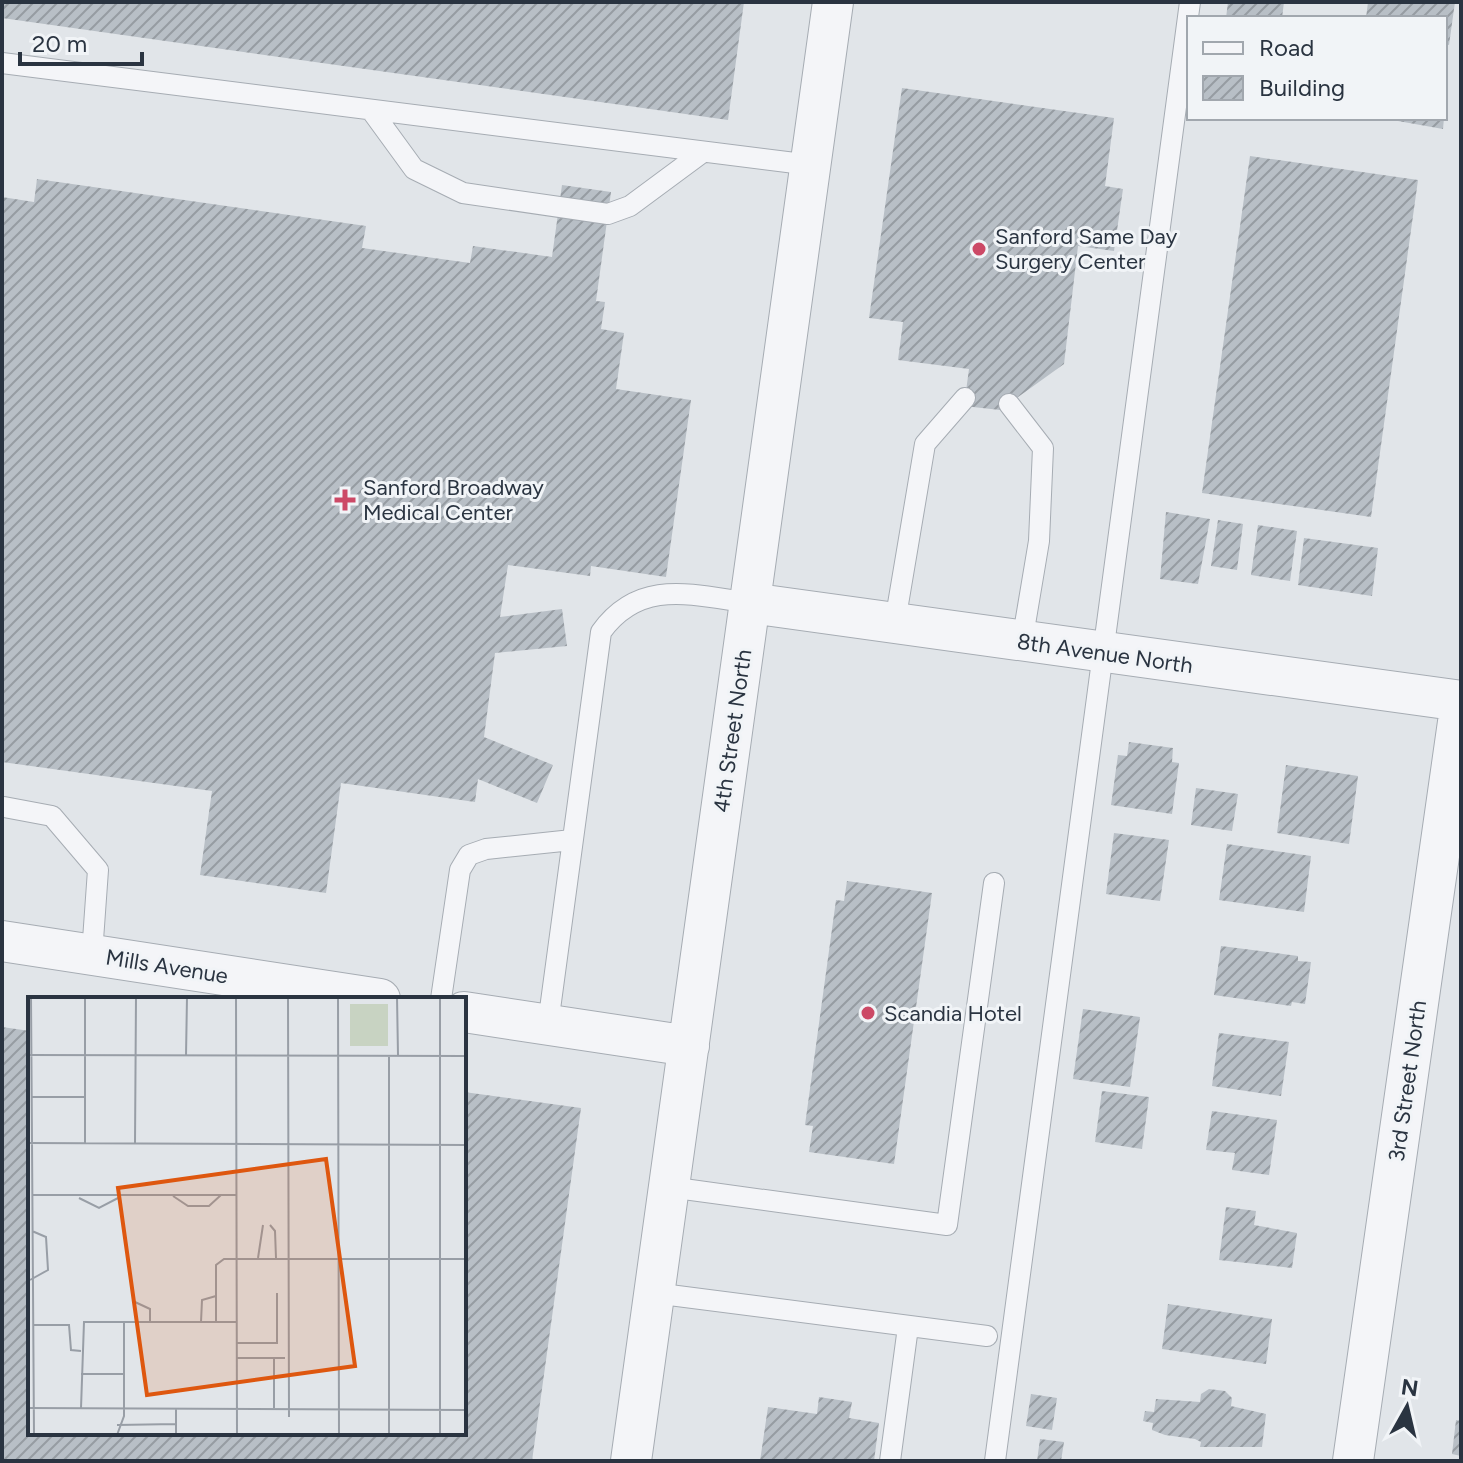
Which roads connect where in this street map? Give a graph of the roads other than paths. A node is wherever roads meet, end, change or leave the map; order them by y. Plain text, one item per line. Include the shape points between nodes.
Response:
1 (833, 2) edge
2 (1187, 24) edge
3 (3, 65) edge
4 (371, 110) junction
5 (703, 152) junction
6 (811, 165) junction
7 (965, 398) dead end
8 (1009, 404) dead end
9 (750, 603) junction
10 (895, 622) junction
11 (1022, 642) junction
12 (1103, 654) junction
13 (1461, 701) edge
14 (4, 807) dead end
15 (572, 840) junction
16 (994, 883) dead end
17 (2, 941) edge
18 (92, 954) junction
19 (270, 991) edge
20 (319, 994) edge
21 (356, 997) edge
22 (441, 997) edge
23 (466, 1012) edge
24 (548, 1024) junction
25 (689, 1046) junction
26 (669, 1187) junction
27 (654, 1293) junction
28 (908, 1327) junction
29 (987, 1336) dead end
30 (631, 1461) edge
31 (890, 1461) edge
32 (995, 1461) edge
33 (1353, 1461) edge

1 - 6 street, 4th Street North
2 - 12 lane
3 - 4 lane
4 - 5 lane
4 - 5 lane via 414,169 463,193 608,214 630,206
5 - 6 lane
6 - 9 street, 4th Street North
7 - 10 lane via 925,444
8 - 11 lane via 1043,448 1039,541
9 - 10 street, 8th Avenue North
9 - 15 lane via 661,594 616,611 601,632
9 - 25 street, 4th Street North
10 - 11 street, 8th Avenue North
11 - 12 street, 8th Avenue North
12 - 13 street, 8th Avenue North
12 - 32 lane
13 - 33 street, 3rd Street North
14 - 18 lane via 52,816 98,870
15 - 22 lane via 469,855 460,870
15 - 24 lane
16 - 26 lane via 947,1225
17 - 18 street, Mills Avenue
18 - 19 street, Mills Avenue
19 - 20 street, Mills Avenue
20 - 21 street, Mills Avenue
23 - 24 street
24 - 25 street
25 - 26 street, 4th Street North
26 - 27 street, 4th Street North
27 - 28 lane
27 - 30 street, 4th Street North
28 - 29 lane
28 - 31 lane

